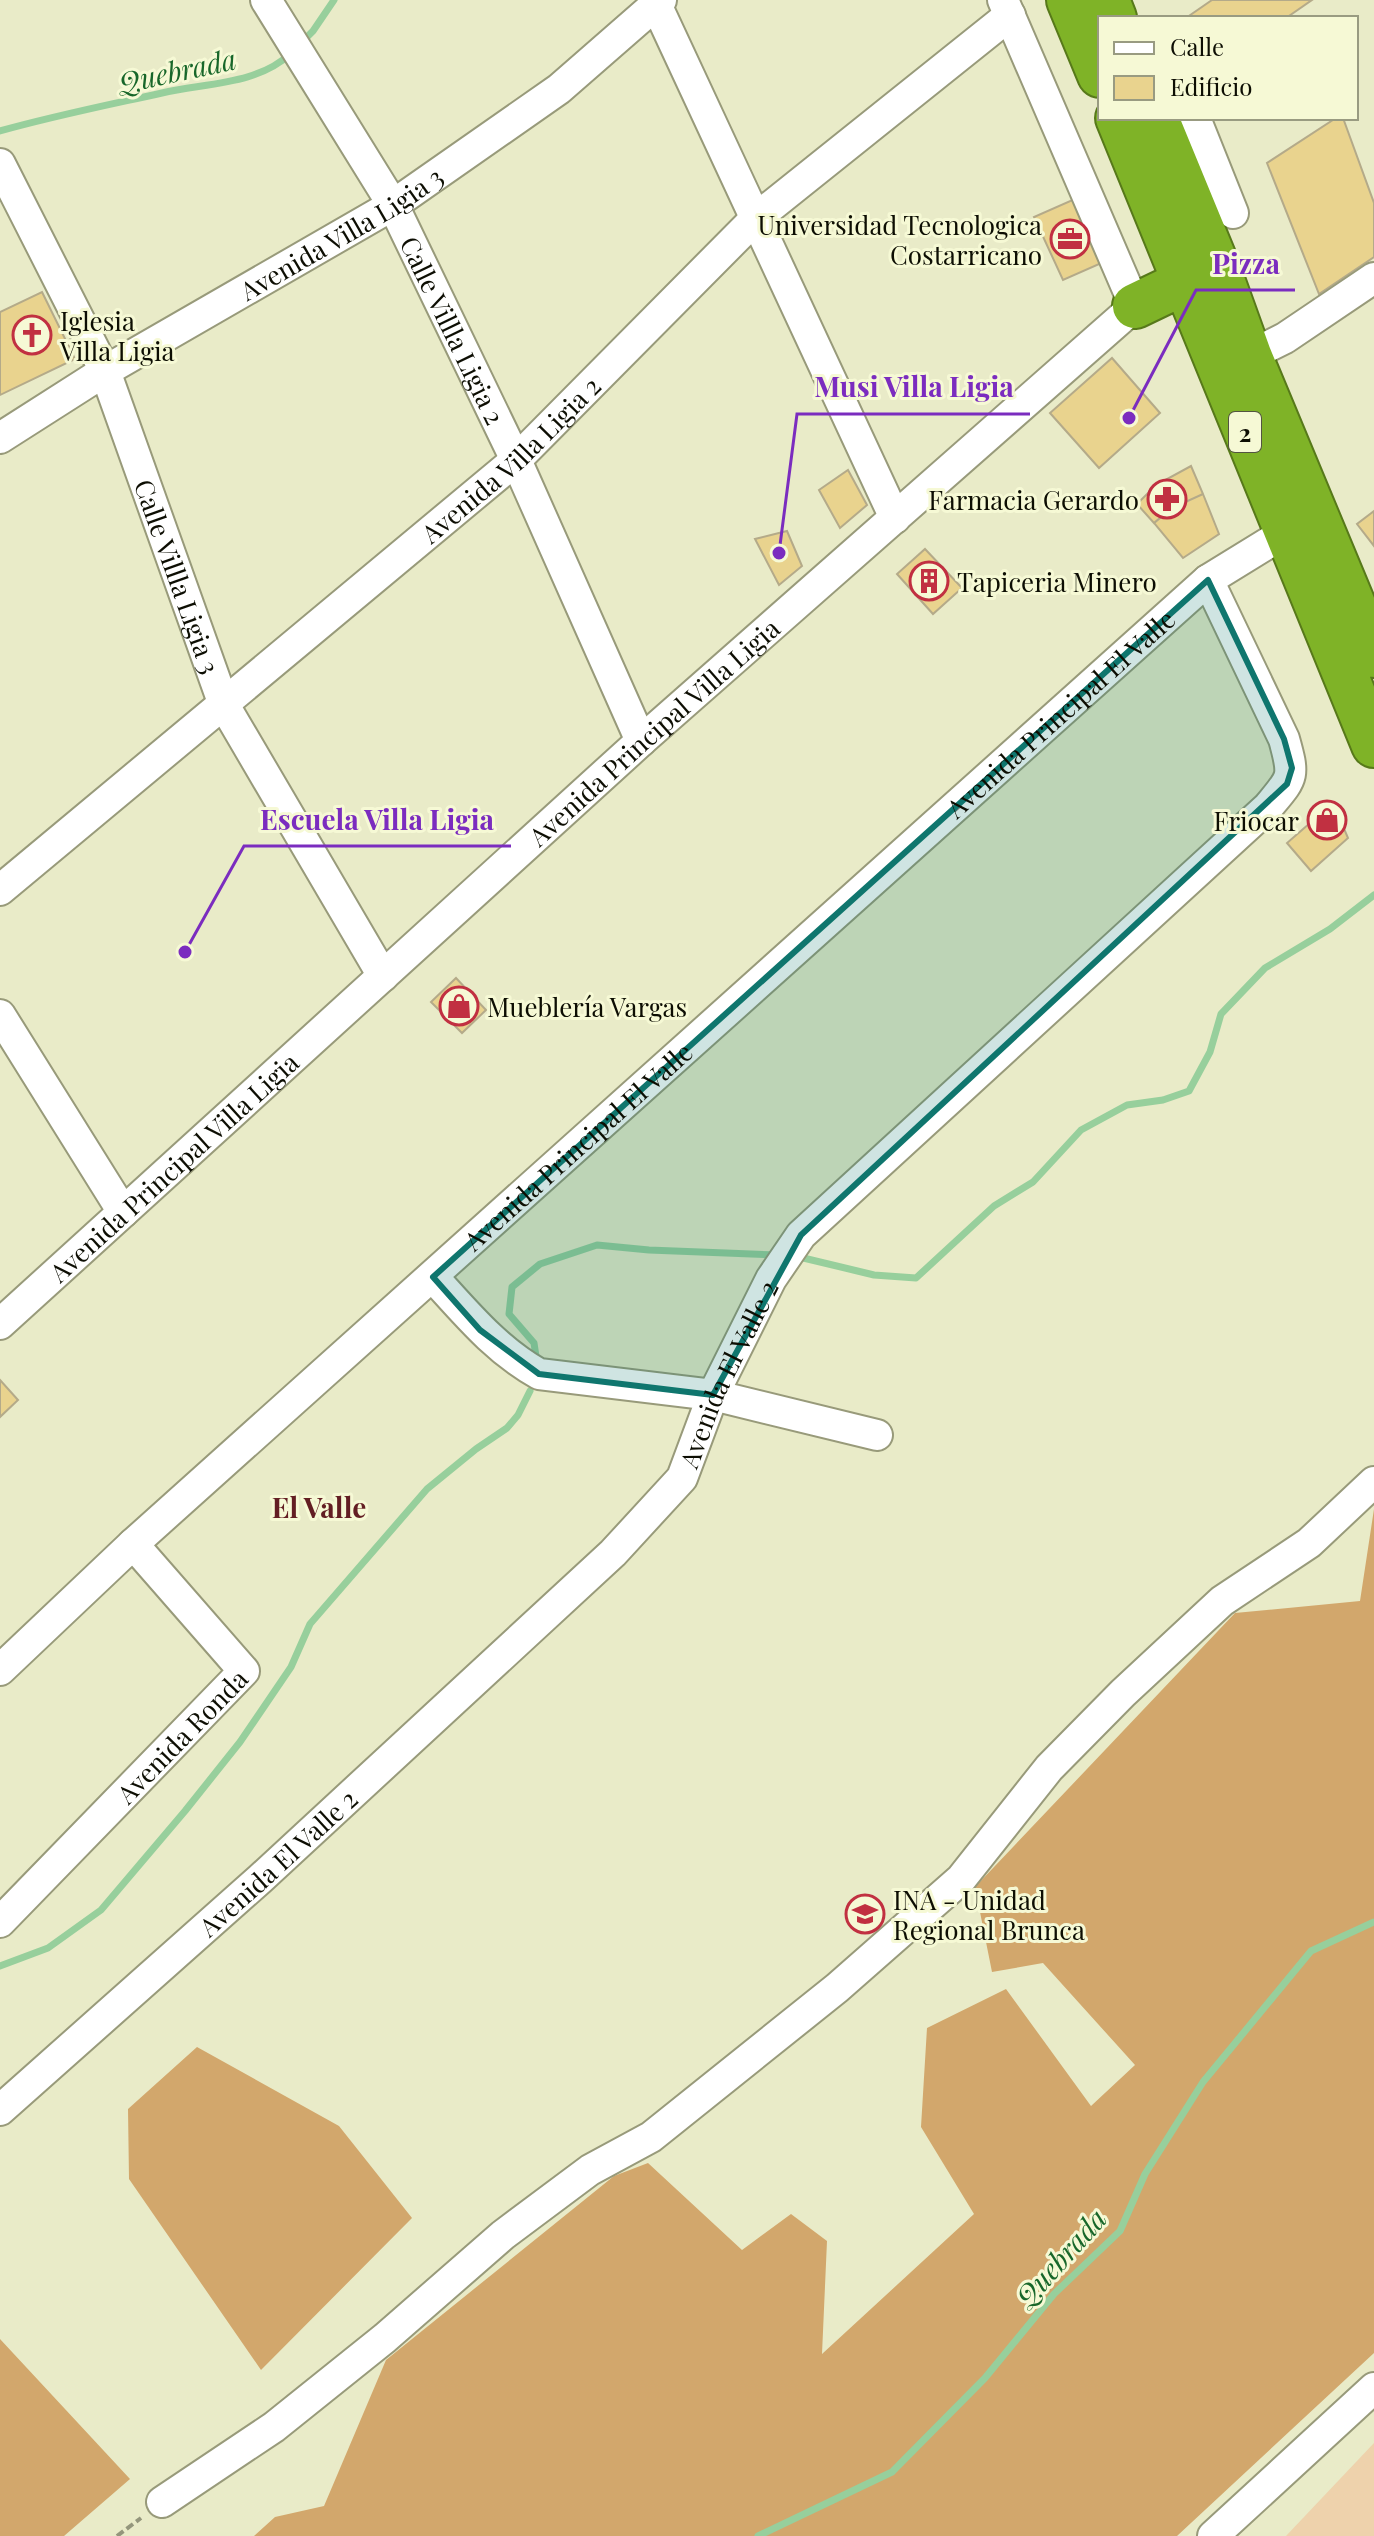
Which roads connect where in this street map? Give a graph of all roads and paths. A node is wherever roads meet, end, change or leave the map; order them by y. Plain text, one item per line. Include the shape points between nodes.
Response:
1 (266, 0) edge
2 (1069, 0) edge
3 (657, 1) edge
4 (1006, 8) edge
5 (1098, 70) edge
6 (1119, 120) edge
7 (1157, 120) edge
8 (1196, 120) edge
9 (0, 164) edge
10 (393, 205) junction
11 (1233, 213) dead end
12 (755, 219) junction
13 (1202, 274) junction
14 (1374, 278) edge
15 (1135, 306) junction
16 (1234, 363) junction
17 (105, 371) junction
18 (0, 438) edge
19 (516, 460) junction
20 (895, 518) junction
21 (1301, 524) junction
22 (1208, 580) junction
23 (1374, 655) edge
24 (224, 705) junction
25 (641, 741) junction
26 (1374, 745) edge
27 (0, 890) edge
28 (383, 976) junction
29 (0, 1015) edge
30 (123, 1212) junction
31 (433, 1277) junction
32 (0, 1324) edge
33 (713, 1395) junction
34 (877, 1435) dead end
35 (1374, 1482) edge
36 (133, 1544) junction
37 (0, 1670) edge
38 (0, 1922) edge
39 (0, 2110) edge
40 (1374, 2388) edge
41 (162, 2502) dead end
42 (1213, 2536) edge

1 - 10 street, Calle Villla Ligia 2
2 - 5 highway
3 - 10 street, Avenida Villa Ligia 3 via 559,89
3 - 12 street
4 - 12 street, Avenida Villa Ligia 2
4 - 15 street
6 - 13 highway, 2
7 - 13 highway, 2
8 - 11 street
9 - 17 street, Calle Villla Ligia 3
10 - 17 street, Avenida Villa Ligia 3
10 - 19 street, Calle Villla Ligia 2
12 - 19 street, Avenida Villa Ligia 2
12 - 20 street
13 - 15 highway
13 - 16 highway, 2
14 - 16 street via 1285,338
15 - 20 street, Avenida Principal Villa Ligia
16 - 21 highway, 2
17 - 18 street, Avenida Villa Ligia 3
17 - 24 street, Calle Villla Ligia 3
19 - 24 street, Avenida Villa Ligia 2
19 - 25 street, Calle Villla Ligia 2
20 - 25 street, Avenida Principal Villa Ligia
21 - 22 street, Avenida Principal El Valle
21 - 23 highway, 2
21 - 26 highway, 2
22 - 31 street, Avenida Principal El Valle
22 - 33 street, Avenida El Valle 2 via 1284,739 1292,768 1287,784 801,1235
24 - 27 street, Avenida Villa Ligia 2
24 - 28 street, Calle Villla Ligia 3
25 - 28 street, Avenida Principal Villa Ligia
28 - 30 street, Avenida Principal Villa Ligia
29 - 30 street
30 - 32 street, Avenida Principal Villa Ligia
31 - 33 street via 480,1330 539,1374
31 - 36 street, Avenida Principal El Valle
33 - 34 street
33 - 39 street, Avenida El Valle 2 via 682,1478 613,1553
35 - 41 street via 1309,1543 1222,1601 1123,1693 1049,1768 961,1879 837,1988 651,2137 590,2170 503,2235 274,2427
36 - 37 street, Avenida Principal El Valle
36 - 38 street, Avenida Ronda via 244,1671
40 - 42 street

